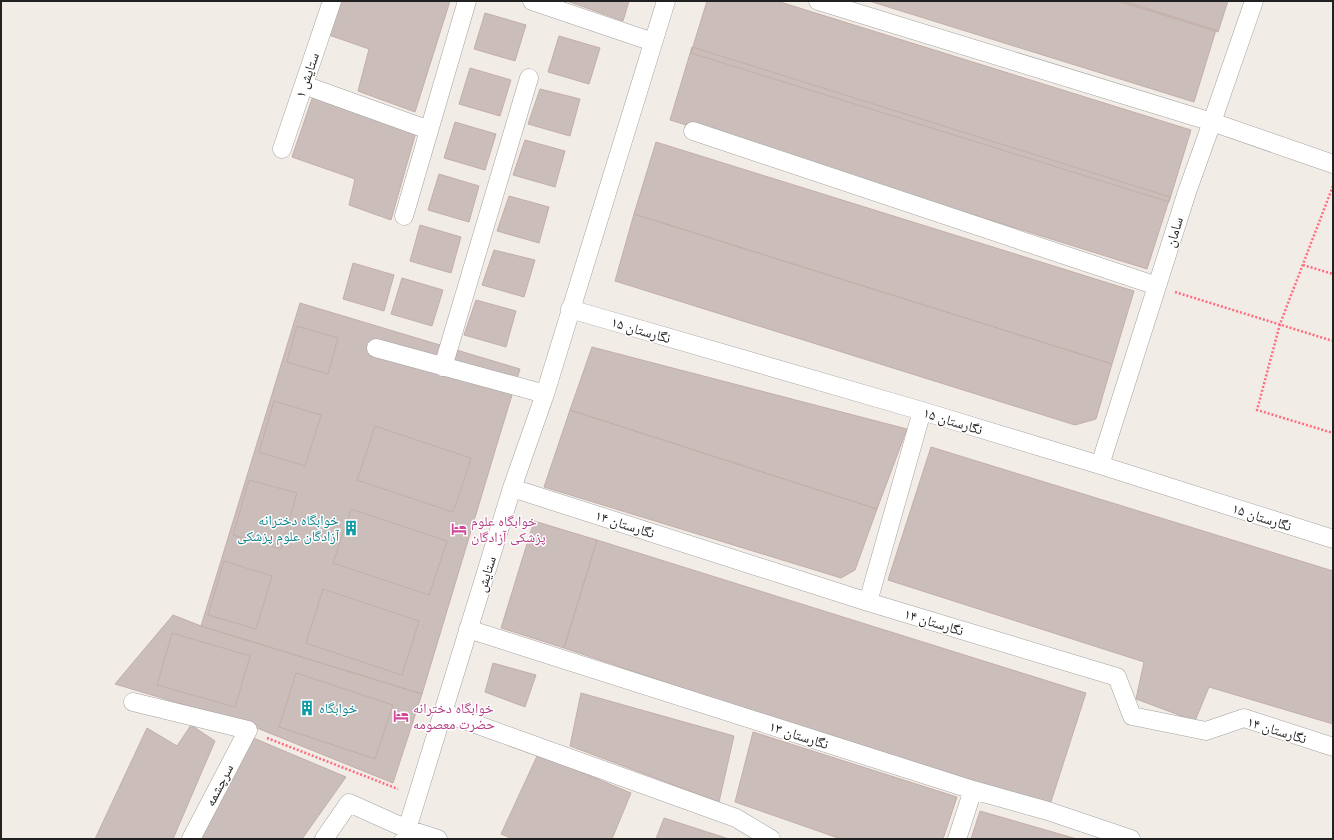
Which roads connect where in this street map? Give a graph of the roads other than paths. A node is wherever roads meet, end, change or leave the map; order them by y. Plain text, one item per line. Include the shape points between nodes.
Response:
1 (332, 1) edge
2 (467, 1) edge
3 (532, 1) edge
4 (666, 1) edge
5 (818, 1) edge
6 (1254, 1) edge
7 (653, 42) junction
8 (530, 78) dead end
9 (304, 85) junction
10 (1212, 122) junction
11 (428, 130) junction
12 (693, 131) dead end
13 (282, 149) dead end
14 (1333, 164) edge
15 (404, 216) dead end
16 (1157, 286) junction
17 (570, 309) junction
18 (376, 348) dead end
19 (443, 367) junction
20 (544, 394) junction
21 (922, 411) junction
22 (1100, 465) junction
23 (512, 488) junction
24 (1333, 540) edge
25 (868, 602) junction
26 (468, 629) junction
27 (133, 702) dead end
28 (442, 712) junction
29 (1333, 747) edge
30 (973, 790) junction
31 (405, 834) edge
32 (1124, 838) edge
33 (191, 839) edge
34 (324, 839) edge
35 (438, 839) edge
36 (771, 839) edge
37 (957, 839) edge

1 - 9 street, ستایش ۱
2 - 11 street
3 - 7 street
4 - 7 street, ستایش
5 - 10 street
6 - 10 street, سامان
7 - 17 street, ستایش
8 - 19 street
9 - 11 street
9 - 13 street, ستایش ۱
10 - 14 street
10 - 16 street, سامان
11 - 15 street
12 - 16 street
16 - 22 street, سامان
17 - 20 street, ستایش
17 - 21 street, نگارستان ۱۵
18 - 19 street
19 - 20 street
20 - 23 street, ستایش
21 - 22 street, نگارستان ۱۵
21 - 25 street
22 - 24 street, نگارستان ۱۵
23 - 25 street, نگارستان ۱۴
23 - 26 street, ستایش
25 - 29 street, نگارستان ۱۴ via 1117,677 1132,716 1206,731 1244,718
26 - 28 street, ستایش
26 - 30 street, نگارستان ۱۳
27 - 33 street, سرچشمه via 248,730
28 - 31 street, ستایش
28 - 36 street via 736,818
30 - 32 street, نگارستان ۱۳ via 1048,811
30 - 37 street
31 - 34 street via 349,803
31 - 35 street

